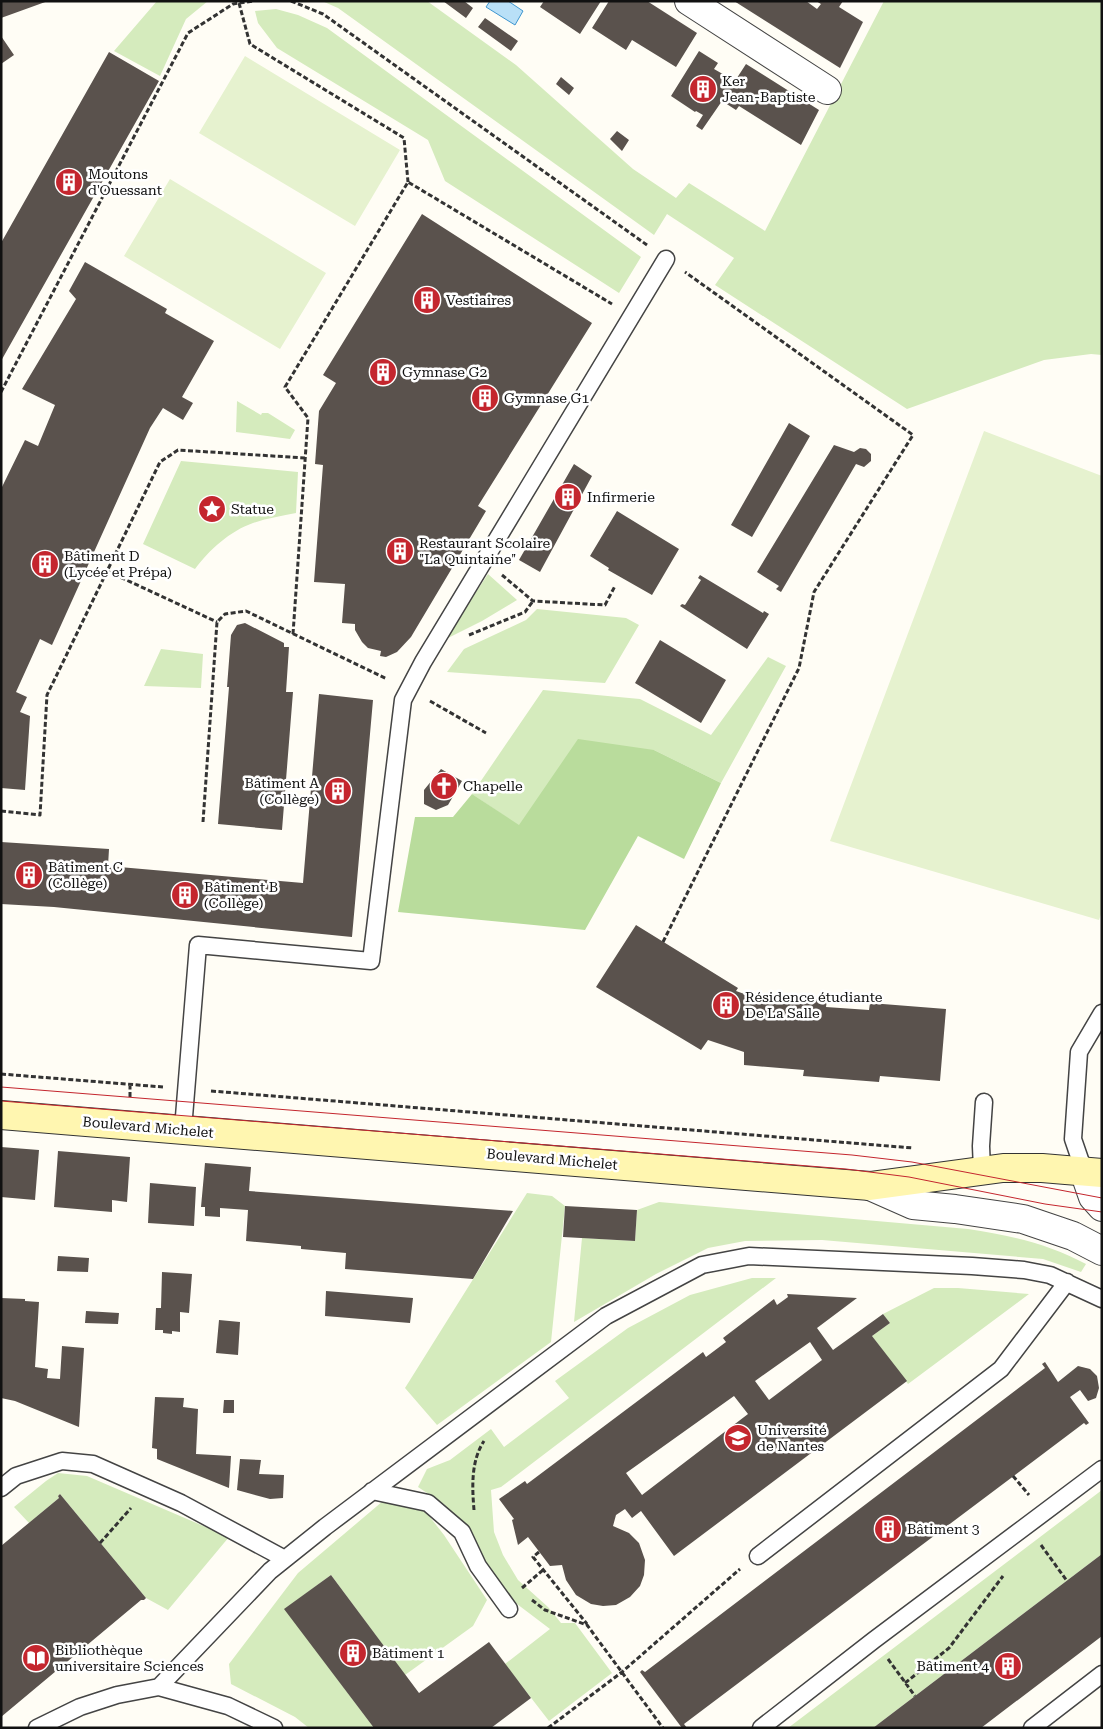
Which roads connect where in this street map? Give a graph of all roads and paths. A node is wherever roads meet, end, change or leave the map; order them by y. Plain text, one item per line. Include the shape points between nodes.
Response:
1 (253, 1) edge
2 (292, 1) edge
3 (689, 1) edge
4 (239, 3) junction
5 (827, 90) dead end
6 (408, 182) junction
7 (666, 259) junction
8 (632, 316) junction
9 (1, 392) edge
10 (305, 458) junction
11 (485, 560) junction
12 (107, 571) junction
13 (615, 586) dead end
14 (533, 601) junction
15 (217, 622) junction
16 (293, 634) junction
17 (430, 652) junction
18 (408, 689) junction
19 (486, 733) dead end
20 (1, 811) edge
21 (203, 822) dead end
22 (663, 942) dead end
23 (1102, 1013) edge
24 (1, 1074) edge
25 (186, 1088) junction
26 (984, 1102) dead end
27 (1, 1115) edge
28 (183, 1130) junction
29 (914, 1148) dead end
30 (982, 1170) junction
31 (1093, 1172) edge
32 (870, 1186) junction
33 (1102, 1207) edge
34 (1102, 1251) edge
35 (1067, 1282) junction
36 (1102, 1299) edge
37 (467, 1420) junction
38 (1102, 1469) edge
39 (1, 1488) edge
40 (148, 1489) junction
41 (372, 1492) junction
42 (475, 1519) dead end
43 (100, 1543) dead end
44 (539, 1552) dead end
45 (1048, 1555) dead end
46 (758, 1556) joint
47 (285, 1559) junction
48 (543, 1570) junction
49 (1006, 1572) dead end
50 (1067, 1581) dead end
51 (526, 1584) dead end
52 (525, 1596) dead end
53 (509, 1609) dead end
54 (587, 1625) junction
55 (874, 1640) junction
56 (622, 1672) junction
57 (1102, 1674) edge
58 (905, 1683) junction
59 (159, 1687) junction
60 (915, 1696) dead end
61 (37, 1728) edge
62 (274, 1728) edge
63 (548, 1728) edge
64 (663, 1728) edge
65 (761, 1728) edge
66 (1032, 1728) edge

1 - 4 path
2 - 7 path via 323,14
3 - 5 street
4 - 6 path via 250,44 404,138
4 - 9 path via 188,33
6 - 8 path
6 - 10 path via 285,387 308,418
7 - 8 lane
7 - 22 path via 913,435 814,592 799,668
8 - 11 lane
10 - 12 path via 178,450 160,462
10 - 16 path
11 - 14 path
11 - 17 lane
12 - 15 path
12 - 20 path via 47,695 40,814
13 - 14 path via 605,605
14 - 17 path via 525,612
15 - 16 path via 225,614 246,612
15 - 21 path
16 - 18 path
17 - 18 lane
18 - 19 path
18 - 25 lane via 403,700 371,961 198,945
23 - 31 lane via 1079,1052 1073,1139
24 - 25 path
25 - 28 lane
25 - 29 path
26 - 30 lane
27 - 28 street, Boulevard Michelet
28 - 32 street, Boulevard Michelet
30 - 31 street, Boulevard Michelet via 1042,1168
30 - 32 street, Boulevard Michelet
31 - 33 street via 1093,1196
32 - 34 street via 913,1205 1022,1219 1073,1236
35 - 36 lane
35 - 37 lane via 1024,1270 857,1260 749,1256 702,1265 606,1316
35 - 46 lane via 1001,1369
37 - 41 lane
37 - 42 path via 484,1440 477,1451 472,1483
38 - 55 lane
39 - 40 lane via 16,1476 62,1462 94,1464
40 - 43 path
40 - 47 lane via 181,1503
41 - 47 lane
41 - 53 lane via 428,1503 462,1532 478,1566
44 - 48 path via 533,1557
45 - 50 path
46 - 56 path
47 - 59 lane
48 - 51 path
48 - 54 path
49 - 58 path via 949,1648
52 - 54 path via 545,1610
54 - 56 path
55 - 58 path
55 - 65 lane
56 - 63 path
56 - 64 path
57 - 66 lane
58 - 60 path
59 - 61 lane via 117,1695 80,1707
59 - 62 lane via 228,1706

